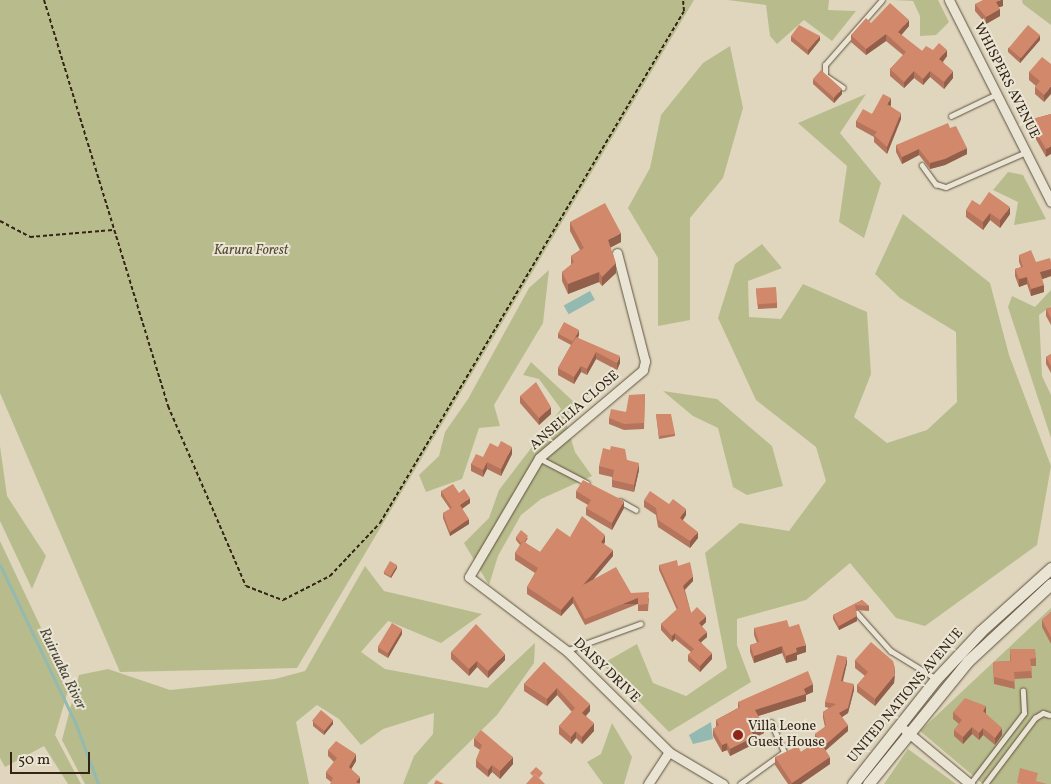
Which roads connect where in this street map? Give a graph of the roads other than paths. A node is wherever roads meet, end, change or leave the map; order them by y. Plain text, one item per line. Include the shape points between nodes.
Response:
1 (882, 0) edge
2 (949, 0) edge
3 (843, 88) edge
4 (997, 94) junction
5 (951, 116) dead end
6 (1026, 152) junction
7 (922, 165) dead end
8 (1051, 202) edge
9 (617, 253) dead end
10 (539, 458) junction
11 (592, 486) edge
12 (610, 496) edge
13 (636, 510) dead end
14 (1051, 568) edge
15 (470, 576) joint
16 (1051, 584) edge
17 (857, 613) edge
18 (640, 624) dead end
19 (566, 651) junction
20 (936, 679) junction
21 (1023, 691) dead end
22 (1049, 715) dead end
23 (770, 723) dead end
24 (899, 725) junction
25 (909, 733) junction
26 (669, 752) junction
27 (648, 784) edge
28 (723, 784) edge
29 (740, 784) edge
30 (853, 784) edge
31 (868, 784) edge
32 (970, 784) edge
33 (985, 784) edge

1 - 3 lane via 825,65 825,76
2 - 4 street, WHISPERS AVENUE
4 - 5 lane
4 - 6 street, WHISPERS AVENUE
6 - 7 lane via 946,187 936,184
6 - 8 street, WHISPERS AVENUE
9 - 10 street, ANSELLIA CLOSE via 645,362 643,370
10 - 11 lane
10 - 15 street, ANSELLIA CLOSE
12 - 13 lane
14 - 20 street, UNITED NATIONS AVENUE via 981,631
15 - 19 street, DAISY DRIVE via 476,586
16 - 25 street, UNITED NATIONS AVENUE via 968,661
17 - 20 lane via 891,651
18 - 19 lane
19 - 26 street, DAISY DRIVE
20 - 24 street, UNITED NATIONS AVENUE
21 - 32 lane via 1024,713
22 - 33 lane via 1043,713 1035,718
23 - 29 lane via 784,752
24 - 25 street
24 - 30 street, UNITED NATIONS AVENUE
25 - 31 street, UNITED NATIONS AVENUE
25 - 32 street
26 - 27 street
26 - 28 street, DAISY DRIVE

